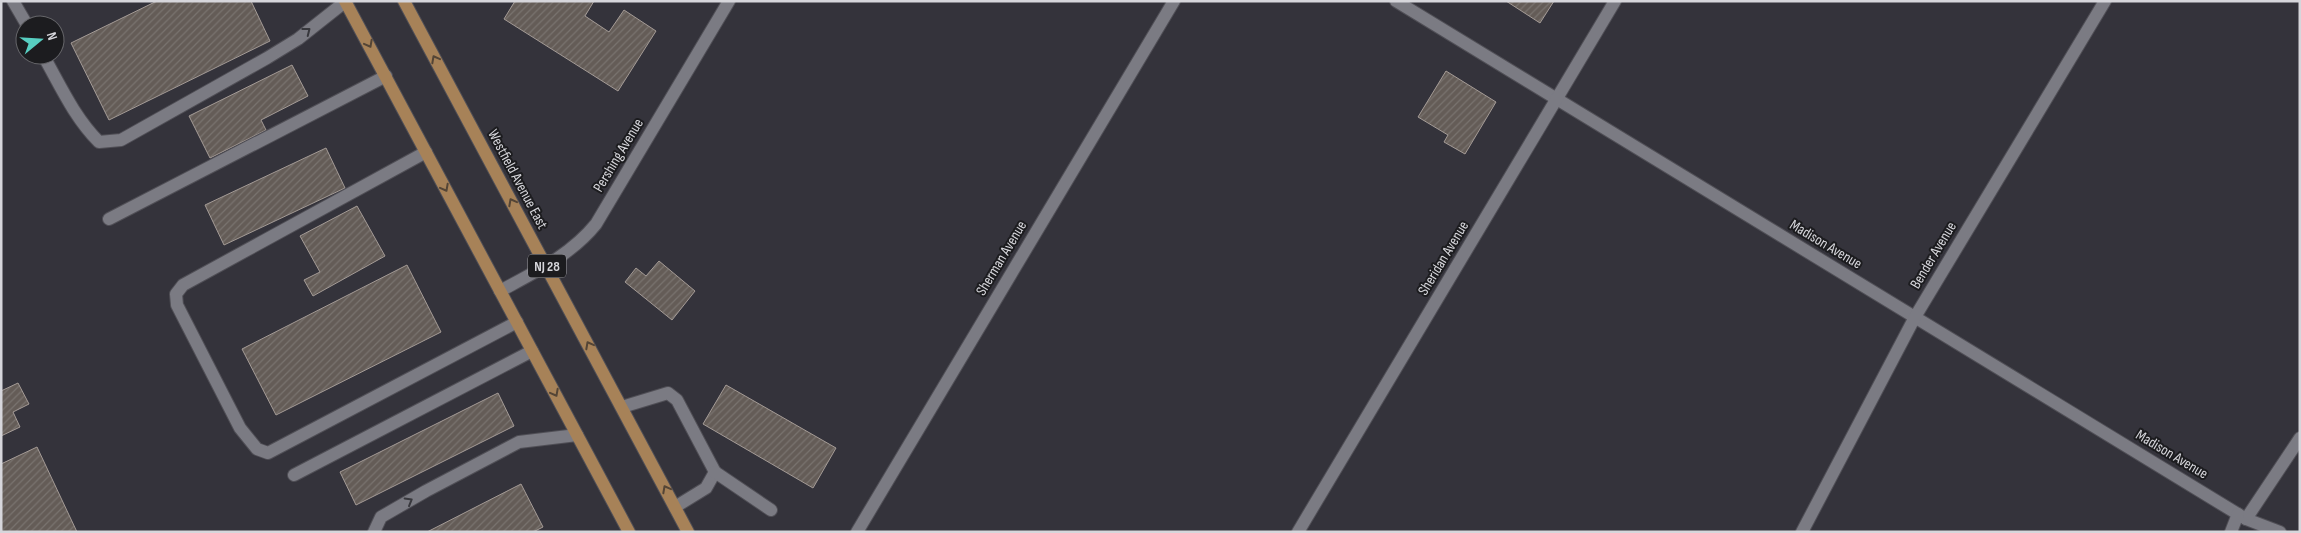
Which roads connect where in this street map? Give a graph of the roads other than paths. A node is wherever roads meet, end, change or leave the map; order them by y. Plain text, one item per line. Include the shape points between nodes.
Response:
1 (14, 1) edge
2 (346, 1) edge
3 (404, 1) edge
4 (729, 1) edge
5 (1174, 1) edge
6 (1396, 1) edge
7 (1615, 1) edge
8 (2105, 1) edge
9 (22, 15) edge
10 (49, 65) edge
11 (386, 76) junction
12 (1557, 99) junction
13 (426, 152) junction
14 (109, 220) dead end
15 (546, 266) junction
16 (500, 291) junction
17 (1915, 317) junction
18 (517, 322) junction
19 (532, 351) junction
20 (622, 407) junction
21 (577, 435) junction
22 (2300, 438) edge
23 (715, 472) junction
24 (294, 475) dead end
25 (675, 507) junction
26 (772, 510) dead end
27 (2242, 516) junction
28 (374, 532) edge
29 (629, 532) edge
30 (688, 532) edge
31 (857, 532) edge
32 (1298, 532) edge
33 (1802, 532) edge
34 (2231, 532) edge
35 (2280, 532) edge

1 - 9 street
10 -> 2 street via 79,120 98,142 120,140 298,39
2 -> 11 main road
15 -> 3 main road, Westfield Avenue East / NJ 28
4 - 15 street, Pershing Avenue via 596,224 575,247
5 - 31 street, Sherman Avenue
6 - 12 street, Madison Avenue
7 - 12 street, Sheridan Avenue
8 - 17 street, Bender Avenue
11 - 13 main road
11 - 14 street
12 - 17 street, Madison Avenue
12 - 32 street, Sheridan Avenue
13 -> 16 main road
13 - 18 street via 183,285 176,294 177,305 240,428 257,449 268,453
15 - 16 street, Pershing Avenue
20 -> 15 main road, Westfield Avenue East / NJ 28
16 - 18 main road
17 - 27 street, Madison Avenue
17 - 33 street, Bender Avenue
18 - 19 main road
19 -> 21 main road
19 - 24 street
20 - 23 street via 668,393 677,400
25 -> 20 main road, Westfield Avenue East / NJ 28
28 -> 21 street via 381,517 519,442
21 - 29 main road
22 - 27 street
23 - 25 street via 706,488
23 - 26 street
25 - 30 main road, Westfield Avenue East / NJ 28
27 - 34 street
27 - 35 street, Madison Avenue

